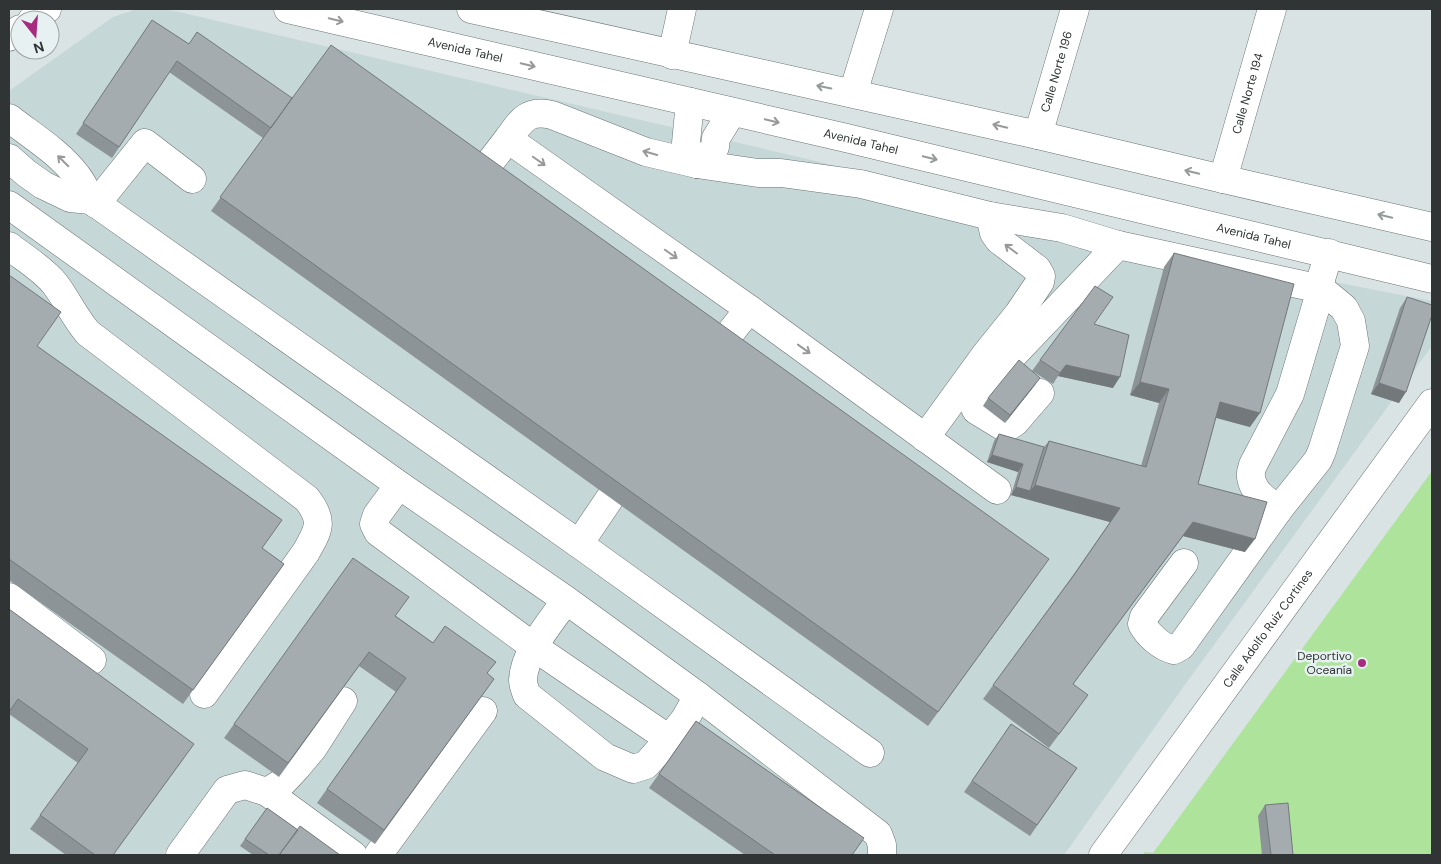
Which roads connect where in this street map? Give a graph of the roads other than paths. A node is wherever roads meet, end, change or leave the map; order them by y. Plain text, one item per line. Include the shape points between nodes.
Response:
1 (288, 9) edge
2 (682, 9) edge
3 (879, 9) edge
4 (1075, 9) edge
5 (1272, 9) edge
6 (483, 10) edge
7 (672, 54) junction
8 (853, 94) junction
9 (690, 102) junction
10 (732, 112) junction
11 (9, 118) edge
12 (1038, 135) junction
13 (508, 139) junction
14 (9, 158) edge
15 (697, 164) junction
16 (484, 170) edge
17 (192, 179) dead end
18 (1223, 179) junction
19 (94, 202) junction
20 (9, 205) edge
21 (990, 216) junction
22 (1432, 227) edge
23 (1118, 245) junction
24 (9, 246) edge
25 (1328, 253) junction
26 (1432, 279) edge
27 (1321, 289) junction
28 (749, 309) junction
29 (720, 346) edge
30 (1040, 393) dead end
31 (1432, 403) edge
32 (925, 438) junction
33 (399, 485) junction
34 (997, 490) dead end
35 (610, 498) edge
36 (1279, 509) junction
37 (579, 544) junction
38 (1184, 563) dead end
39 (9, 597) edge
40 (566, 600) junction
41 (534, 647) junction
42 (92, 660) dead end
43 (204, 694) edge
44 (698, 696) junction
45 (343, 701) edge
46 (483, 711) edge
47 (669, 739) junction
48 (870, 753) dead end
49 (267, 792) junction
50 (180, 855) edge
51 (353, 855) edge
52 (378, 855) edge
53 (882, 855) edge
54 (1103, 855) edge

1 -> 9 street, Avenida Tahel
2 - 7 street
3 - 8 street
4 - 12 street, Calle Norte 196
5 - 18 street, Calle Norte 194
6 - 7 street
8 -> 7 street
12 -> 8 street
9 - 10 street, Avenida Tahel
9 - 15 street via 686,144
10 - 15 street via 716,138 715,147
10 -> 25 street, Avenida Tahel
19 -> 11 street via 63,161
18 -> 12 street
15 -> 13 street via 646,152 541,112 523,119
13 - 16 street
13 -> 28 street
14 - 19 street via 43,185 70,198
15 - 21 street via 861,184
17 - 19 street via 145,143
22 -> 18 street
19 - 37 street
20 - 33 street
21 - 23 street via 1062,228
32 -> 21 street via 1040,282 1038,269 999,240
23 - 27 street
23 - 30 street via 976,395 973,403 976,410 1004,427 1015,422
24 - 43 street via 48,276 88,333 307,498 316,510 317,532 306,552
25 - 26 street, Avenida Tahel
25 - 27 street
27 - 36 street via 1290,394 1250,476 1262,498
27 - 36 street via 1344,308 1352,321 1355,346 1318,460
28 - 29 street
28 -> 32 street
31 - 54 street, Calle Adolfo Ruiz Cortines
32 - 34 street
33 - 40 street
33 - 41 street via 376,514 374,524 378,532
35 - 37 street
36 - 38 street via 1181,646 1174,650 1166,648 1142,624
37 - 48 street
39 - 42 street
40 - 41 street
40 - 44 street
41 - 47 street
41 - 47 street via 522,682 527,695 605,757 633,769 646,765
44 - 47 street
44 - 53 street via 878,834
45 - 49 street via 313,748 284,782
46 - 52 street
49 - 50 street via 245,784 227,790
49 - 51 street

